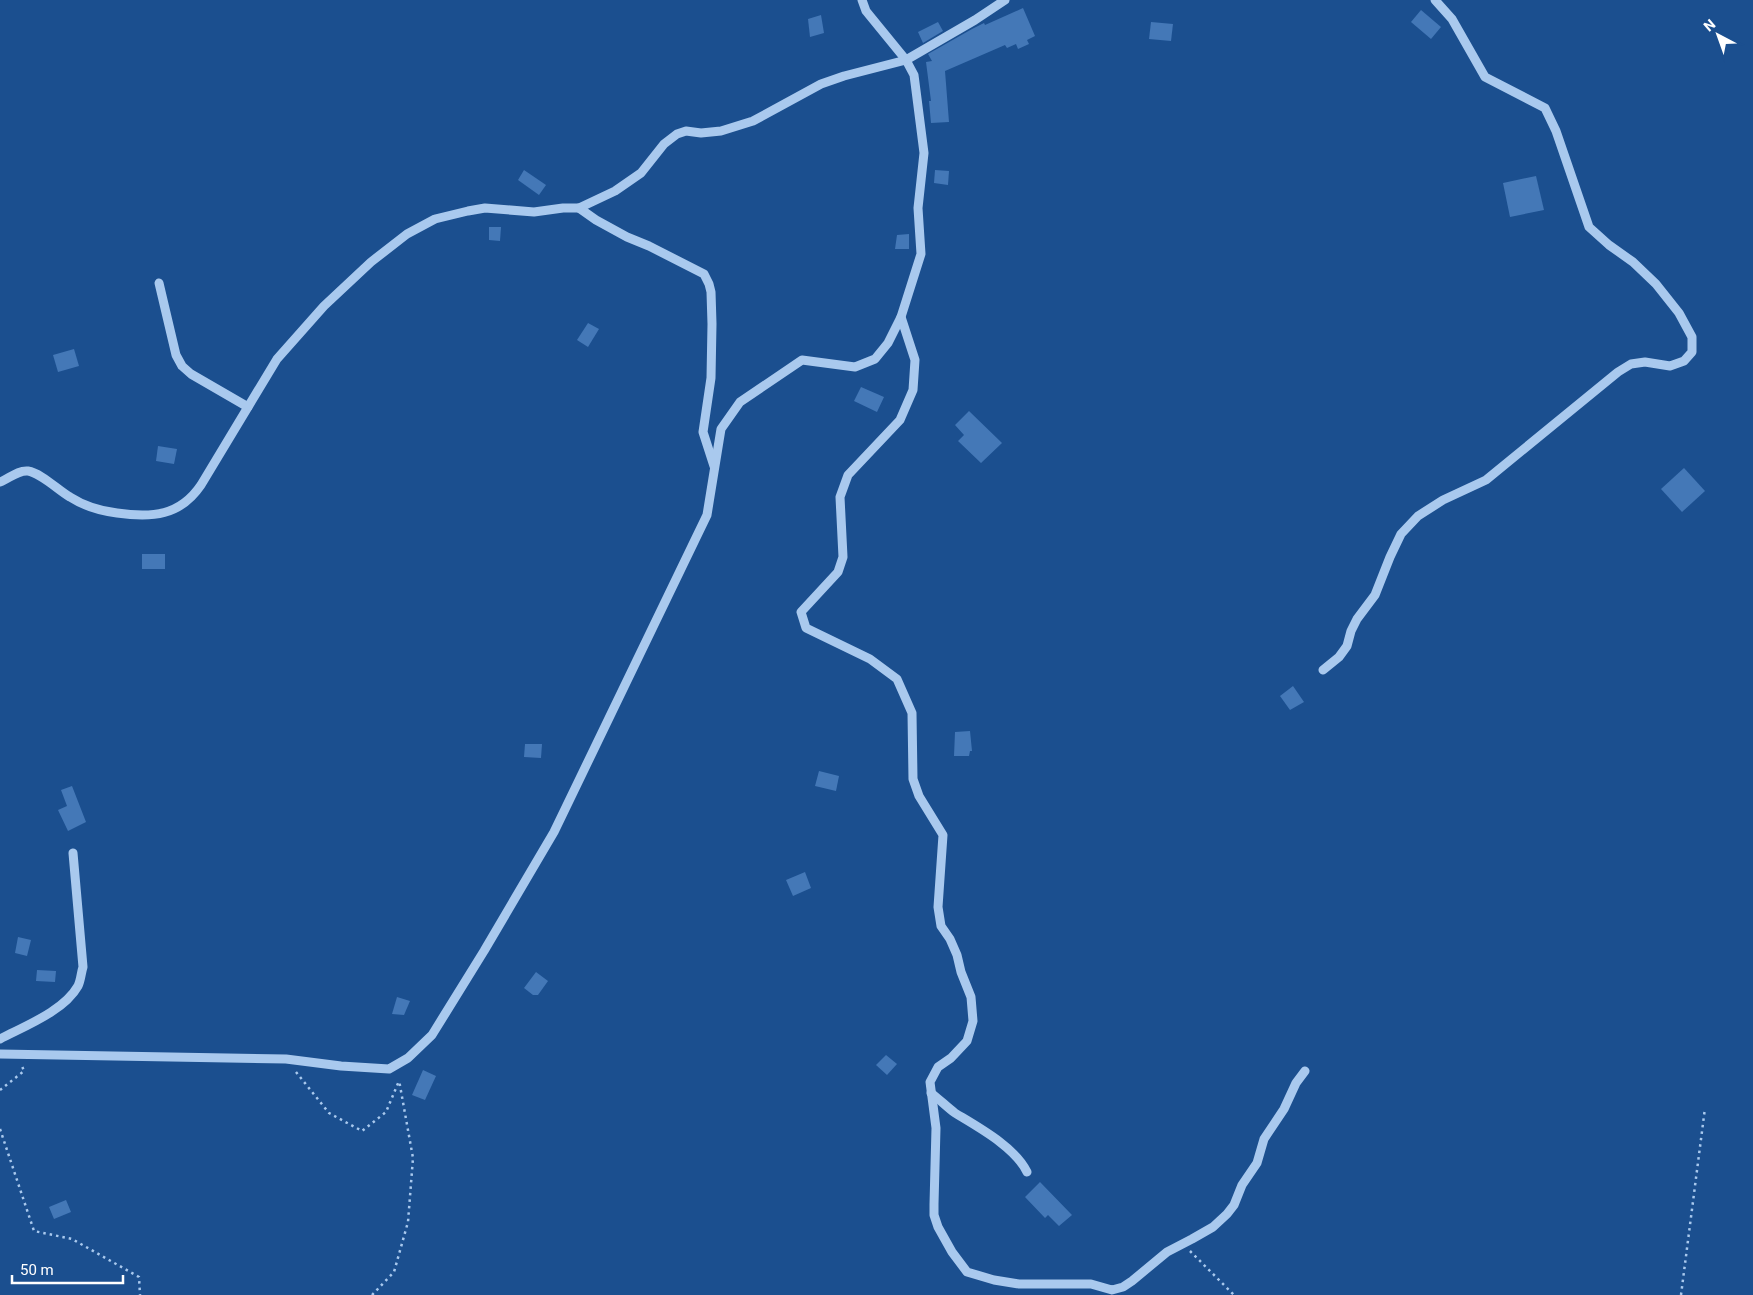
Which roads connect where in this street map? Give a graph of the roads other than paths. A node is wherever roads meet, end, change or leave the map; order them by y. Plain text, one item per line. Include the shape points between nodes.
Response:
1 (862, 0) edge
2 (1005, 0) edge
3 (1435, 0) edge
4 (906, 60) junction
5 (579, 208) junction
6 (158, 283) dead end
7 (901, 316) junction
8 (248, 407) junction
9 (714, 466) junction
10 (0, 482) edge
11 (1323, 670) dead end
12 (73, 853) dead end
13 (0, 1039) edge
14 (0, 1054) edge
15 (1305, 1071) dead end
16 (931, 1093) junction
17 (1027, 1172) dead end

1 - 4 street via 866,11
2 - 4 street
3 - 11 street via 1452,19 1485,77 1544,108 1556,131 1589,227 1633,262 1667,298 1692,337 1692,352 1684,361 1670,366 1645,362 1631,364 1486,480 1418,516 1401,534 1375,595 1351,630 1347,646
4 - 5 street via 821,84 753,121 721,131 677,134 664,144 641,173 615,191
4 - 7 street via 914,75 924,153 918,208 921,254
5 - 8 street via 534,212 485,208 435,219 407,234 324,306 276,359
5 - 9 street via 626,237 704,274 709,284 712,324 711,378 703,432
6 - 8 street via 176,355 182,366
7 - 9 street via 888,343 875,359 855,367 802,360 740,402 721,429
7 - 16 street via 916,360 913,390 900,420 848,475 840,497 843,558 838,572 801,612 806,628 870,659 897,679 912,713 913,779 918,796 943,835 938,900 941,926 957,954 971,997 974,1021 966,1041 938,1067 930,1082
8 - 10 street via 196,492 182,505 166,512 139,516 102,511 72,499 32,472 21,472
9 - 14 street via 707,514 554,832 432,1035 408,1058 389,1069 286,1059
12 - 13 street via 83,967 79,984 57,1008
15 - 16 street via 1264,1139 1257,1163 1227,1214 1159,1258 1123,1287 1112,1290 1091,1284 1019,1284 967,1272 944,1240 934,1215 936,1128
16 - 17 street via 1007,1149 1023,1163

